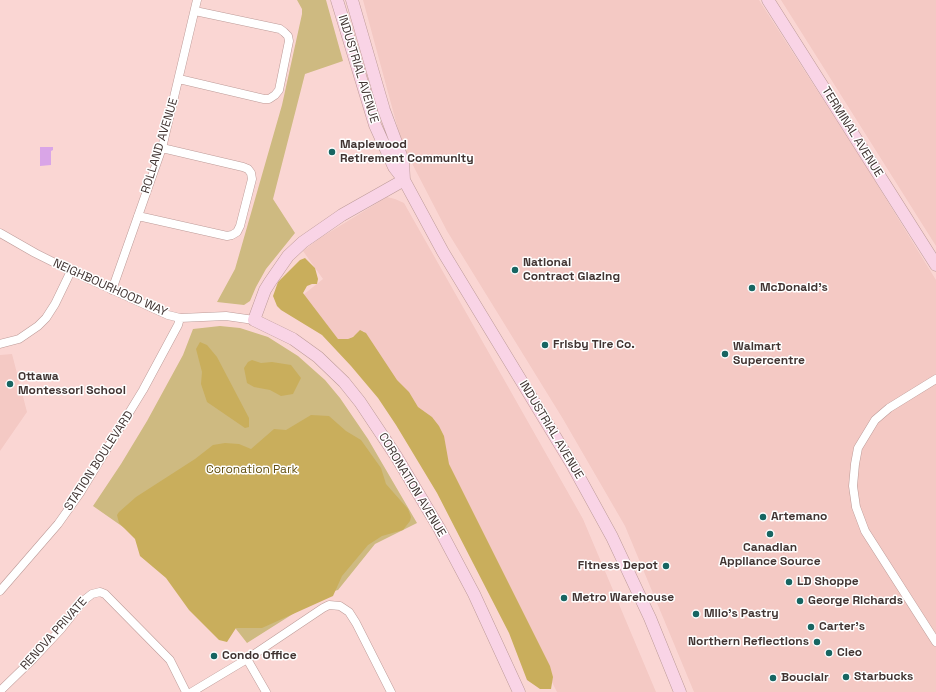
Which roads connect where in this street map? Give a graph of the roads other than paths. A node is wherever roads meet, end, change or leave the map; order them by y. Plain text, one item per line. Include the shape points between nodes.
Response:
1 (197, 0) edge
2 (337, 0) edge
3 (352, 0) edge
4 (768, 0) edge
5 (195, 11) junction
6 (179, 79) junction
7 (162, 148) junction
8 (404, 180) junction
9 (138, 216) junction
10 (0, 233) edge
11 (936, 265) edge
12 (71, 271) junction
13 (112, 290) junction
14 (180, 318) junction
15 (254, 320) junction
16 (0, 344) edge
17 (936, 379) edge
18 (0, 591) edge
19 (936, 642) edge
20 (247, 659) junction
21 (0, 691) edge
22 (680, 691) edge
23 (186, 692) edge
24 (192, 692) edge
25 (266, 692) edge
26 (391, 692) edge
27 (519, 692) edge

1 - 5 street, ROLLAND AVENUE
2 - 8 street, INDUSTRIAL AVENUE via 375,125 394,166
3 - 8 street, INDUSTRIAL AVENUE via 384,110 403,161
4 - 11 street, TERMINAL AVENUE
5 - 6 street, ROLLAND AVENUE
5 - 6 street via 280,29 284,32 289,41 280,82 275,95 264,99
6 - 7 street, ROLLAND AVENUE
7 - 9 street, ROLLAND AVENUE
7 - 9 street via 248,169 252,179 240,226 237,232 227,236
8 - 15 street via 342,215 303,242 288,256 265,290
8 - 22 street, INDUSTRIAL AVENUE via 443,252 573,466 612,537 650,618
9 - 13 street, ROLLAND AVENUE
10 - 12 street, NEIGHBOURHOOD WAY
12 - 13 street, NEIGHBOURHOOD WAY
12 - 16 street via 46,318 19,339
13 - 14 street, NEIGHBOURHOOD WAY
14 - 15 street, NEIGHBOURHOOD WAY via 226,316
14 - 18 street, STATION BOULEVARD via 144,390 80,494 58,524
15 - 27 street, CORONATION AVENUE via 293,339 318,357 360,402 396,456 445,539 477,600
17 - 19 street via 889,408 875,420 858,448 853,486 856,508 865,531
20 - 24 street
20 - 25 street
20 - 26 street via 322,608 329,605 340,606 349,612 356,623
21 - 23 street, RENOVA PRIVATE via 33,659 84,601 92,594 100,592 105,594 170,660

